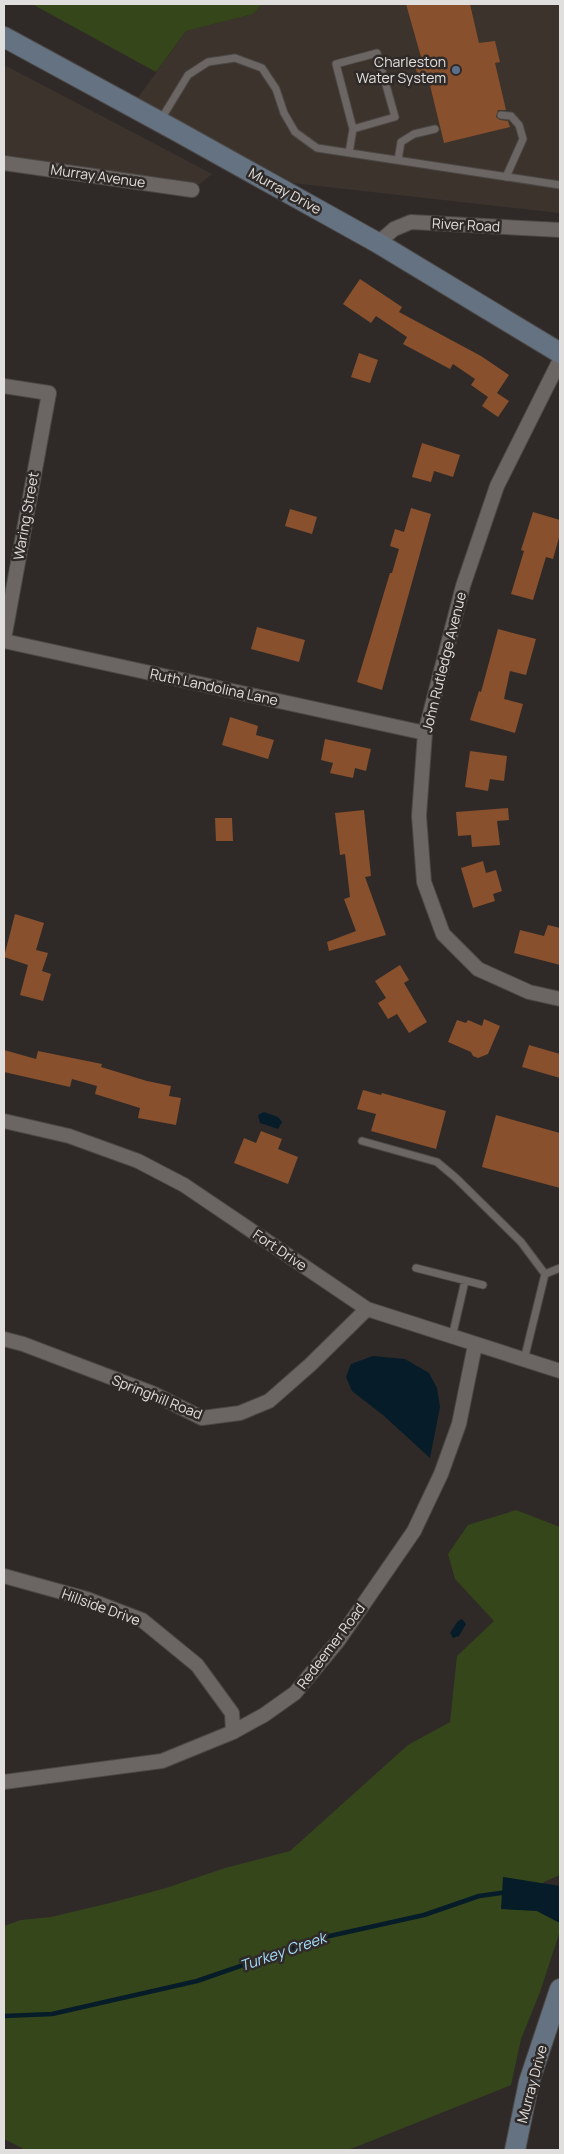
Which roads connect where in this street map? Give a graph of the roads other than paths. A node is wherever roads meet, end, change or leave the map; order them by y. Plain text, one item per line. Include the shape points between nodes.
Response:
1 (4, 38) edge
2 (501, 115) dead end
3 (160, 122) junction
4 (353, 128) junction
5 (434, 129) dead end
6 (350, 153) junction
7 (398, 160) junction
8 (4, 163) edge
9 (506, 177) junction
10 (560, 185) edge
11 (192, 190) dead end
12 (560, 230) edge
13 (378, 243) junction
14 (560, 353) edge
15 (560, 360) edge
16 (4, 386) edge
17 (4, 640) edge
18 (425, 733) junction
19 (560, 999) edge
20 (4, 1120) edge
21 (362, 1141) dead end
22 (416, 1268) dead end
23 (560, 1268) edge
24 (545, 1274) junction
25 (465, 1281) junction
26 (483, 1285) dead end
27 (367, 1309) junction
28 (452, 1337) junction
29 (4, 1339) edge
30 (475, 1345) junction
31 (524, 1360) junction
32 (560, 1371) edge
33 (4, 1576) edge
34 (233, 1732) junction
35 (4, 1782) edge
36 (560, 1989) edge
37 (515, 2150) edge

1 - 3 street, Murray Drive
2 - 9 lane via 511,116 519,125 524,139
3 - 6 lane via 188,75 208,62 235,58 262,68 276,89 295,132 317,148
3 - 13 street, Murray Drive
4 - 4 lane via 395,117 377,53 336,64
4 - 6 lane
5 - 7 lane via 414,134 401,142
6 - 7 lane
7 - 9 lane
8 - 11 street, Murray Avenue
9 - 10 lane
12 - 13 street, River Road via 411,222 394,229
13 - 14 street, Murray Drive
15 - 18 street, John Rutledge Avenue via 497,486 463,586
16 - 17 street, Waring Street via 49,393
17 - 18 street, Ruth Landolina Lane
18 - 19 street, John Rutledge Avenue via 419,816 424,882 443,934 478,970 529,992
20 - 27 street, Fort Drive via 69,1136 138,1161 184,1185
21 - 24 lane via 437,1162 521,1242
22 - 25 lane
23 - 24 lane
24 - 31 lane
25 - 26 lane
25 - 28 lane
27 - 28 street, Fort Drive
27 - 29 street, Springhill Road via 269,1401 240,1413 202,1418 152,1393
28 - 30 street, Fort Drive
30 - 31 street, Fort Drive
30 - 34 street, Redeemer Road via 459,1424 441,1474 414,1531 338,1641 295,1693
31 - 32 street, Fort Drive
33 - 34 street, Hillside Drive via 87,1599 142,1620 198,1665 232,1713
34 - 35 street, Redeemer Road via 162,1761
36 - 37 street, Murray Drive via 529,2082

